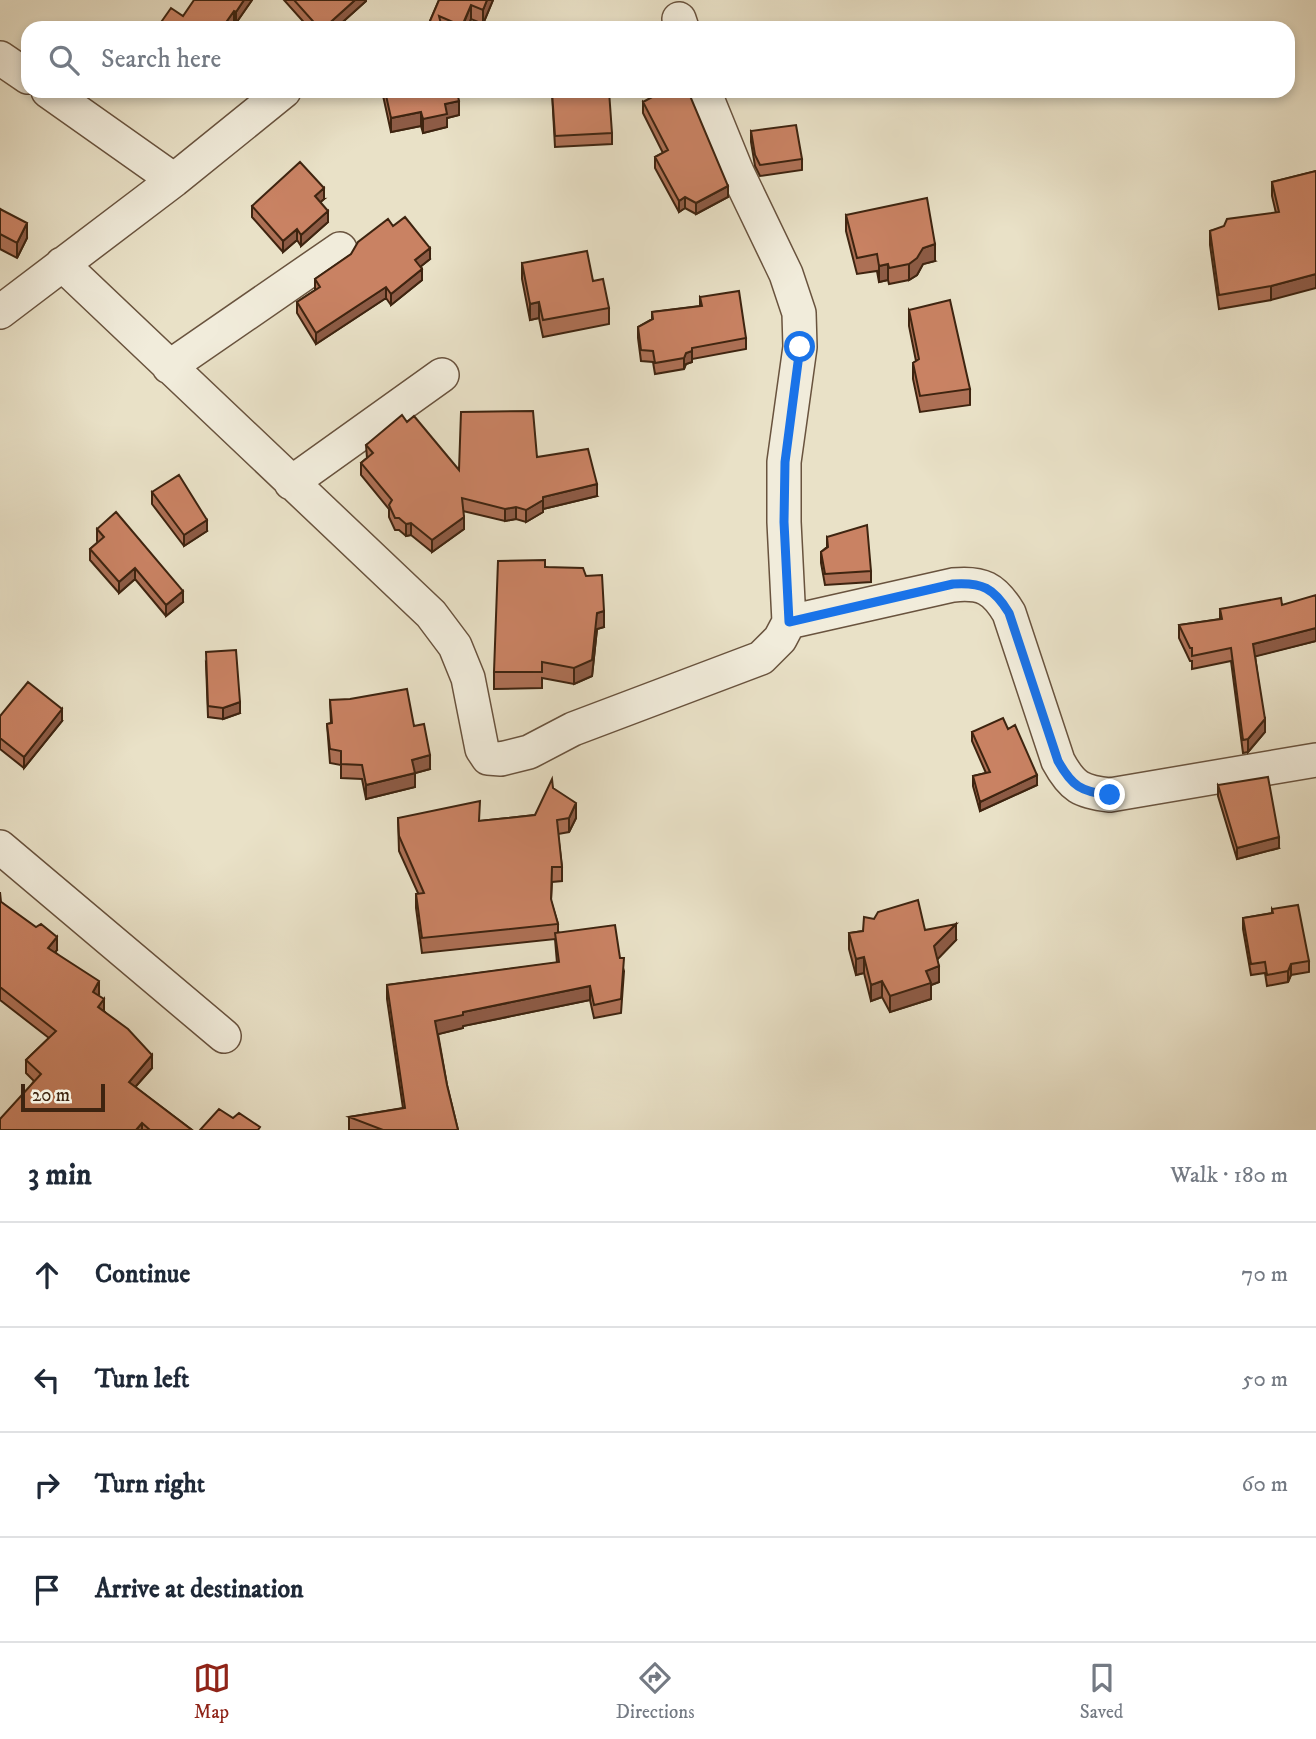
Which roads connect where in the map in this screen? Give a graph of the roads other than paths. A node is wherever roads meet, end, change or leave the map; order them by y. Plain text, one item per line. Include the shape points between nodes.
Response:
1 (0, 58) edge
2 (21, 72) edge
3 (58, 98) edge
4 (275, 98) edge
5 (707, 98) edge
6 (174, 180) junction
7 (340, 249) dead end
8 (62, 264) junction
9 (0, 312) edge
10 (169, 367) junction
11 (442, 375) dead end
12 (291, 483) junction
13 (789, 622) junction
14 (1316, 761) edge
15 (0, 847) edge
16 (224, 1036) dead end

1 - 2 street
3 - 6 street
4 - 6 street
5 - 13 street via 799,313 800,347 785,462
6 - 8 street
7 - 10 street
8 - 9 street
8 - 10 street
10 - 12 street
11 - 12 street
12 - 13 street via 431,614 455,646 488,758 529,752 573,729 761,658
13 - 14 street via 953,584 989,589 1009,613 1058,761 1079,789 1090,793 1110,795
15 - 16 street

